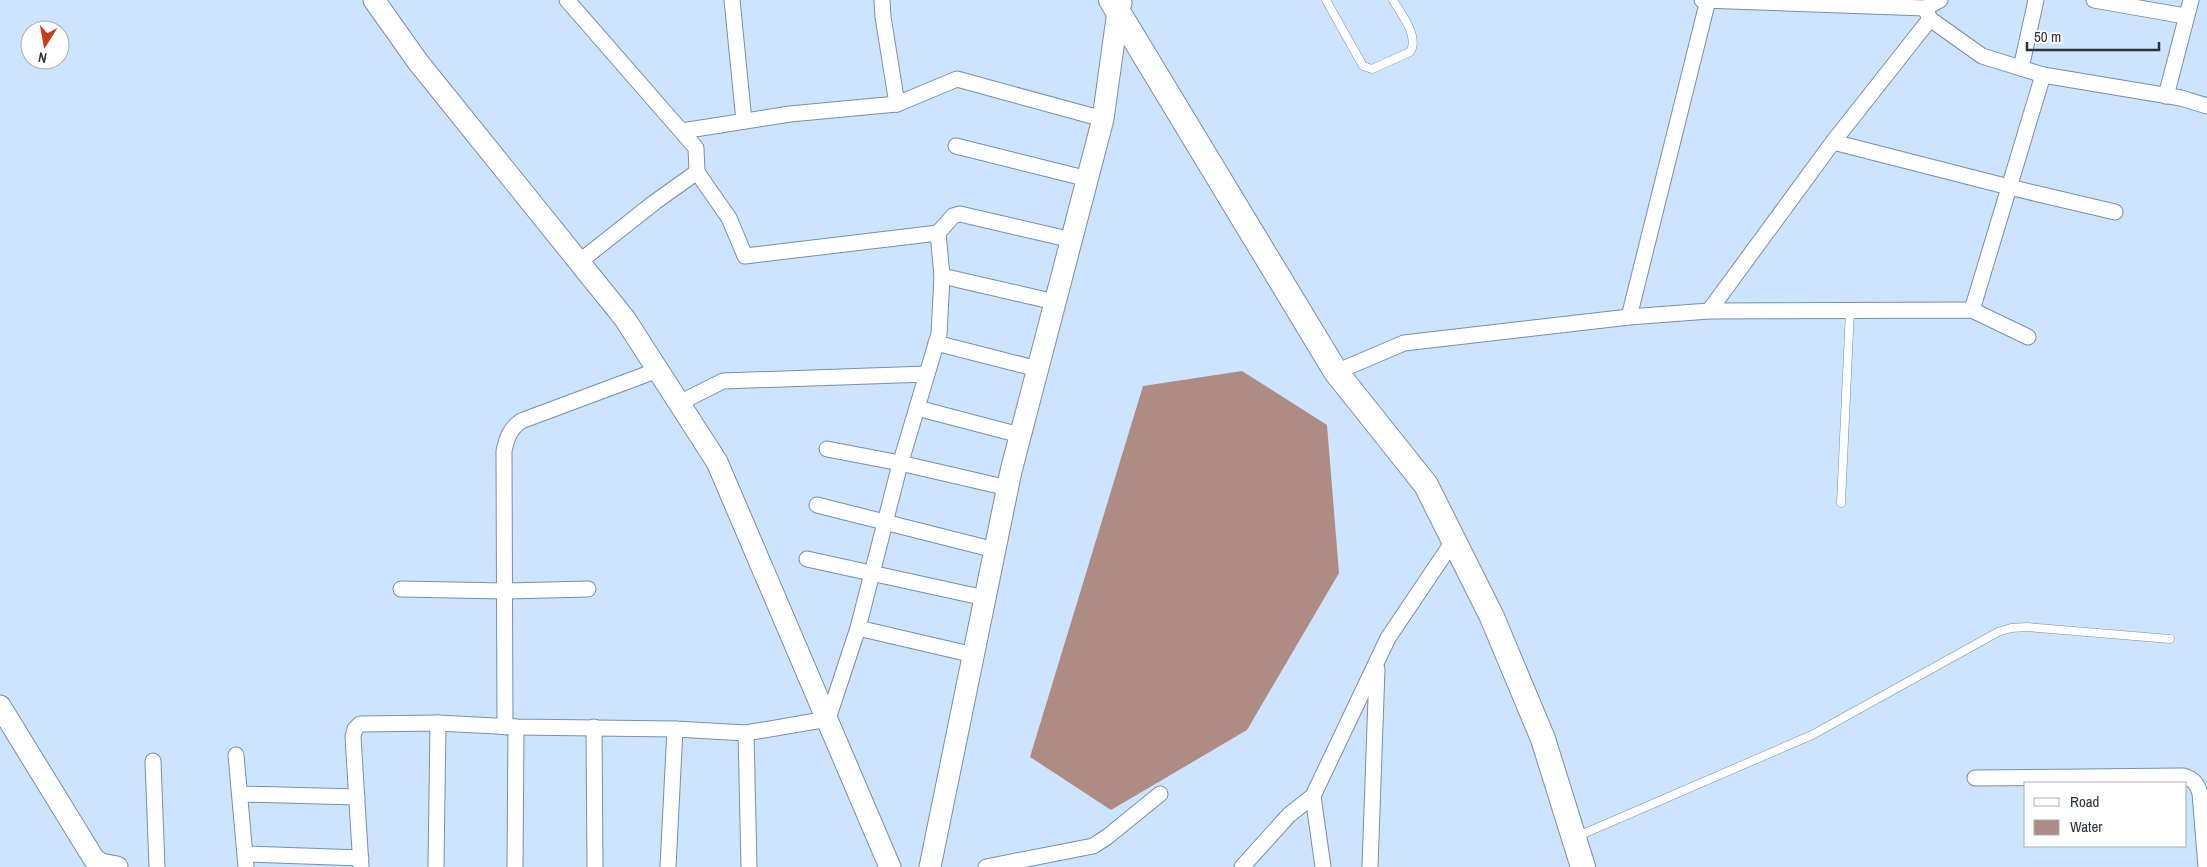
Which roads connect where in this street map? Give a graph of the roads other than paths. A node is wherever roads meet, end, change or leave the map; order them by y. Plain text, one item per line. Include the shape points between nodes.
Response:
1 (374, 0) edge
2 (567, 0) edge
3 (732, 0) edge
4 (882, 0) edge
5 (1326, 0) edge
6 (1393, 0) edge
7 (1706, 0) edge
8 (1940, 0) edge
9 (2036, 0) edge
10 (2094, 0) edge
11 (2191, 0) edge
12 (1803, 2) edge
13 (1117, 4) edge
14 (1928, 14) junction
15 (2185, 16) junction
16 (2021, 68) junction
17 (2043, 75) junction
18 (2166, 96) junction
19 (897, 104) junction
20 (2207, 106) edge
21 (1103, 119) junction
22 (744, 121) junction
23 (682, 131) junction
24 (1833, 142) junction
25 (956, 146) dead end
26 (697, 172) junction
27 (1088, 179) junction
28 (2009, 187) junction
29 (2115, 212) dead end
30 (938, 234) junction
31 (1072, 240) junction
32 (579, 262) junction
33 (942, 276) junction
34 (1055, 302) junction
35 (1850, 310) junction
36 (1972, 310) junction
37 (1710, 311) junction
38 (1630, 317) junction
39 (2028, 337) dead end
40 (936, 343) junction
41 (1038, 369) junction
42 (658, 370) junction
43 (1336, 372) junction
44 (927, 374) junction
45 (679, 403) junction
46 (917, 408) junction
47 (1020, 435) junction
48 (827, 448) dead end
49 (900, 463) junction
50 (1008, 488) junction
51 (1841, 503) dead end
52 (817, 505) dead end
53 (885, 522) junction
54 (1454, 540) junction
55 (995, 550) junction
56 (807, 559) dead end
57 (872, 573) junction
58 (401, 589) dead end
59 (588, 589) dead end
60 (505, 591) junction
61 (985, 598) junction
62 (858, 628) junction
63 (2170, 640) dead end
64 (974, 655) junction
65 (1377, 662) junction
66 (0, 706) edge
67 (828, 719) junction
68 (438, 722) junction
69 (510, 727) junction
70 (594, 727) junction
71 (675, 729) junction
72 (746, 733) junction
73 (236, 755) dead end
74 (153, 761) dead end
75 (1975, 778) dead end
76 (240, 794) junction
77 (1160, 794) dead end
78 (1314, 796) junction
79 (357, 797) junction
80 (1574, 838) junction
81 (1256, 852) junction
82 (246, 861) edge
83 (361, 863) edge
84 (117, 867) edge
85 (157, 867) edge
86 (436, 867) edge
87 (515, 867) edge
88 (595, 867) edge
89 (668, 867) edge
90 (749, 867) edge
91 (890, 867) edge
92 (930, 867) edge
93 (986, 867) edge
94 (1242, 867) edge
95 (1260, 867) edge
96 (1323, 867) edge
97 (1370, 867) edge
98 (1583, 867) edge
99 (2206, 867) edge

1 - 32 main road via 418,62
2 - 23 street
3 - 22 street
4 - 19 street
5 - 6 lane via 1363,66 1372,69 1410,52 1413,47 1413,36
7 - 12 street
7 - 38 street
8 - 14 street
9 - 16 street
10 - 15 street
11 - 15 street
12 - 14 street
13 - 21 main road
13 - 43 main road
14 - 16 street via 1982,56
14 - 24 street
15 - 18 street
16 - 17 street
17 - 18 street
17 - 28 street
18 - 20 street
19 - 21 street via 957,79
19 - 22 street
21 - 27 main road
22 - 23 street
23 - 26 street via 696,148
24 - 28 street
24 - 37 street
25 - 27 street
26 - 30 street via 730,218 745,256
26 - 32 street
27 - 31 main road
28 - 29 street
28 - 36 street
30 - 31 street via 952,216 960,214
30 - 33 street
31 - 34 main road
32 - 42 main road via 625,319
33 - 34 street
33 - 40 street
34 - 41 main road
35 - 36 street
35 - 37 street
35 - 51 lane
36 - 39 street
37 - 38 street
38 - 43 street via 1404,344
40 - 41 street
40 - 44 street
41 - 47 main road
42 - 45 main road
42 - 60 street via 521,421 512,428 504,451
43 - 54 main road via 1426,485
44 - 45 street via 723,380
44 - 46 street
45 - 67 main road via 717,462
46 - 47 street
46 - 49 street
47 - 50 main road
48 - 49 street
49 - 50 street
49 - 53 street
50 - 55 main road
52 - 53 street
53 - 55 street
53 - 57 street
54 - 65 street via 1388,638
54 - 80 main road via 1492,616 1543,739
55 - 61 main road
56 - 57 street
57 - 61 street
57 - 62 street
58 - 60 street
59 - 60 street
60 - 69 street
61 - 64 main road
62 - 64 street
62 - 67 street
63 - 80 lane via 2027,627 1998,632 1812,735
64 - 92 main road
65 - 78 street
65 - 97 street
66 - 84 main road via 94,859
67 - 72 street
67 - 91 main road
68 - 69 street
68 - 79 street via 360,724 353,737
68 - 86 street
69 - 70 street
69 - 87 street
70 - 71 street
70 - 88 street
71 - 72 street
71 - 89 street
72 - 90 street
73 - 76 street
74 - 85 street
75 - 99 street via 2192,778 2200,793
76 - 79 street
76 - 82 street
77 - 93 street via 1093,846
78 - 81 street via 1289,816
78 - 96 street
79 - 83 street
80 - 98 main road
81 - 94 street
81 - 95 street
82 - 83 street

